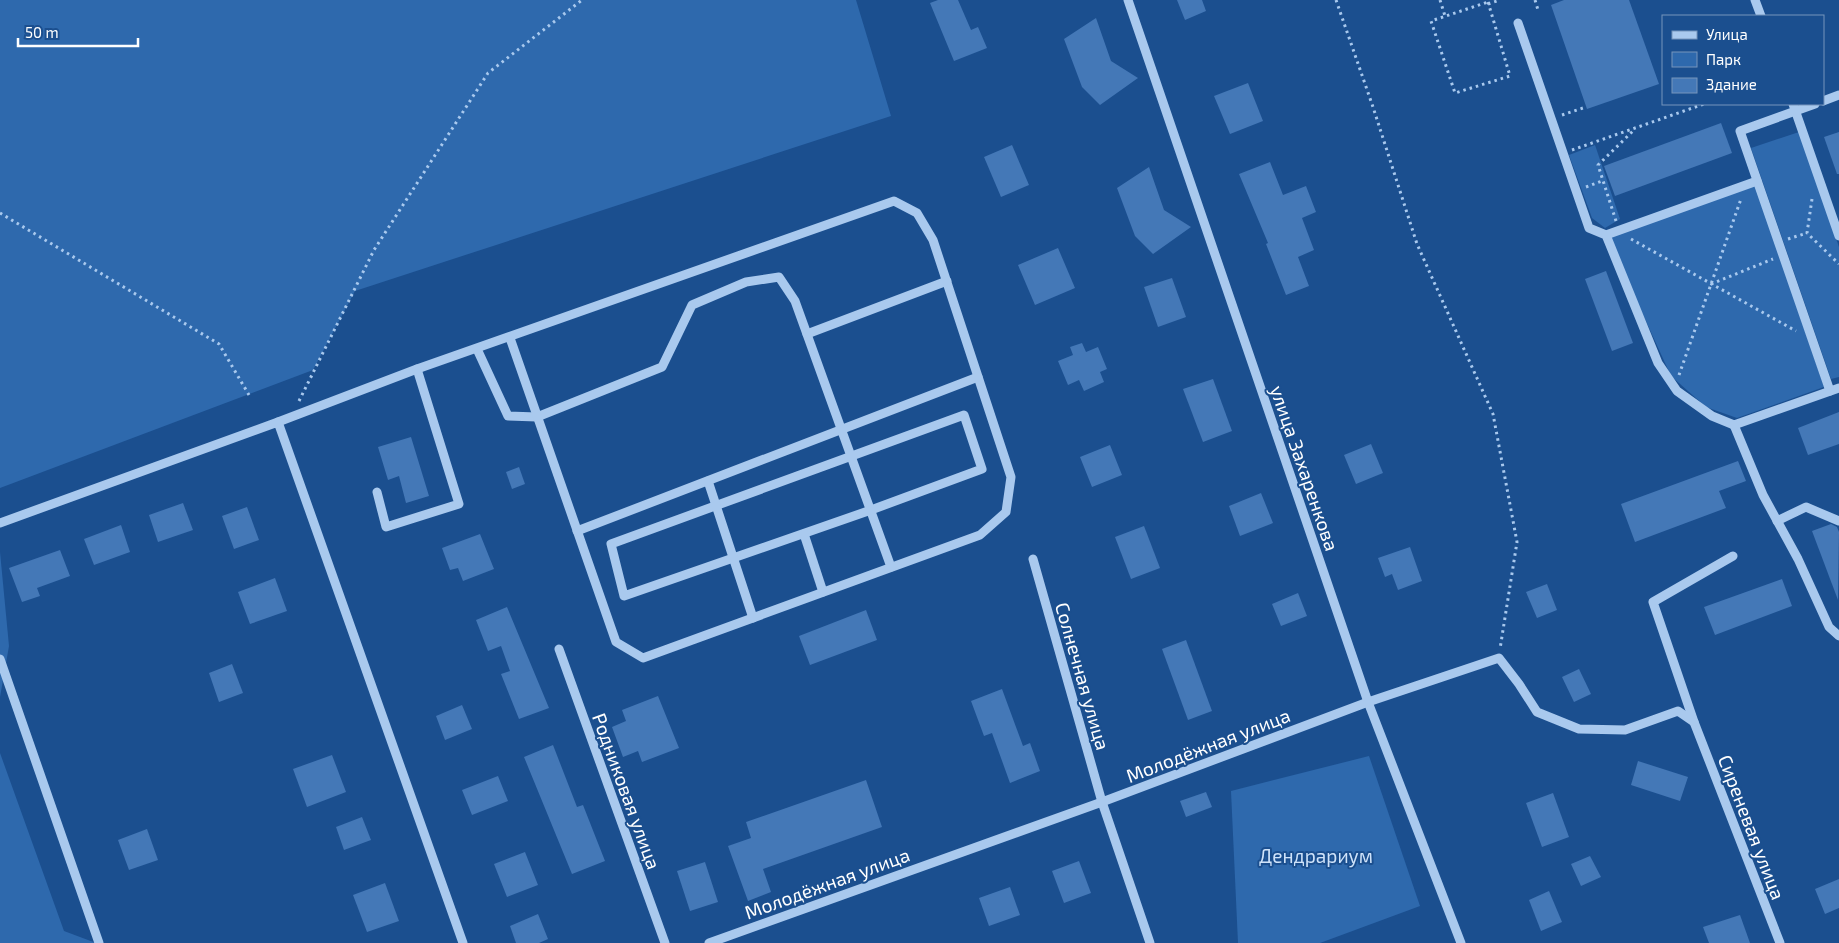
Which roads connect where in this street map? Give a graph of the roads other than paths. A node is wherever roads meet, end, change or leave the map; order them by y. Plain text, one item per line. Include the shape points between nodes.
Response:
1 (1128, 0) edge
2 (1755, 0) edge
3 (1761, 15) edge
4 (1518, 24) dead end
5 (1839, 95) edge
6 (1824, 101) edge
7 (1808, 105) edge
8 (1794, 107) edge
9 (1757, 181) junction
10 (1606, 236) junction
11 (1839, 236) edge
12 (947, 281) junction
13 (807, 334) junction
14 (510, 338) junction
15 (477, 349) junction
16 (417, 369) junction
17 (978, 377) junction
18 (1834, 389) edge
19 (537, 417) junction
20 (278, 422) junction
21 (1734, 425) junction
22 (842, 429) junction
23 (851, 456) junction
24 (708, 481) junction
25 (377, 492) dead end
26 (716, 505) junction
27 (871, 510) junction
28 (1778, 521) junction
29 (1839, 521) edge
30 (0, 523) edge
31 (577, 531) junction
32 (804, 534) junction
33 (1733, 556) dead end
34 (734, 558) junction
35 (1032, 559) dead end
36 (891, 568) junction
37 (823, 592) junction
38 (753, 618) junction
39 (1839, 636) edge
40 (559, 649) dead end
41 (0, 659) edge
42 (1368, 702) junction
43 (1694, 722) junction
44 (1102, 802) junction
45 (98, 943) edge
46 (463, 943) edge
47 (665, 943) edge
48 (709, 943) edge
49 (1150, 943) edge
50 (1461, 943) edge
51 (1780, 943) edge

1 - 42 street, улица Захаренкова
2 - 3 street
4 - 10 street via 1589,228
5 - 6 street
7 - 8 street
8 - 9 street via 1740,131
8 - 11 street
9 - 10 street
9 - 18 street via 1812,340
10 - 21 street via 1658,363 1677,391 1712,416
12 - 13 street
12 - 14 street via 933,240 917,212 894,201
12 - 17 street
13 - 19 street via 795,301 779,277 746,282 692,305 662,367
13 - 22 street
14 - 15 street
14 - 19 street
15 - 16 street
15 - 19 street via 508,416
16 - 20 street
16 - 25 street via 459,504 386,527
17 - 22 street
17 - 36 street via 1011,477 1006,512 980,535
18 - 21 street
19 - 31 street
20 - 30 street
20 - 46 street
21 - 28 street via 1763,495
22 - 23 street
22 - 24 street
23 - 26 street
23 - 27 street
23 - 27 street via 964,414 982,469
24 - 26 street
24 - 31 street
26 - 34 street
26 - 34 street via 611,544 624,596
27 - 32 street
27 - 36 street
28 - 29 street via 1806,507
28 - 39 street via 1829,627
31 - 38 street via 616,642 643,658
32 - 34 street
32 - 37 street
33 - 43 street, Сиреневая улица via 1653,602
34 - 38 street
35 - 44 street, Солнечная улица
36 - 37 street
37 - 38 street
40 - 47 street, Родниковая улица
41 - 45 street
42 - 43 street, Молодёжная улица via 1499,658 1537,712 1579,729 1625,730 1678,711
42 - 44 street, Молодёжная улица
42 - 50 street, улица Захаренкова
43 - 51 street, Сиреневая улица
44 - 48 street, Молодёжная улица
44 - 49 street, Солнечная улица

